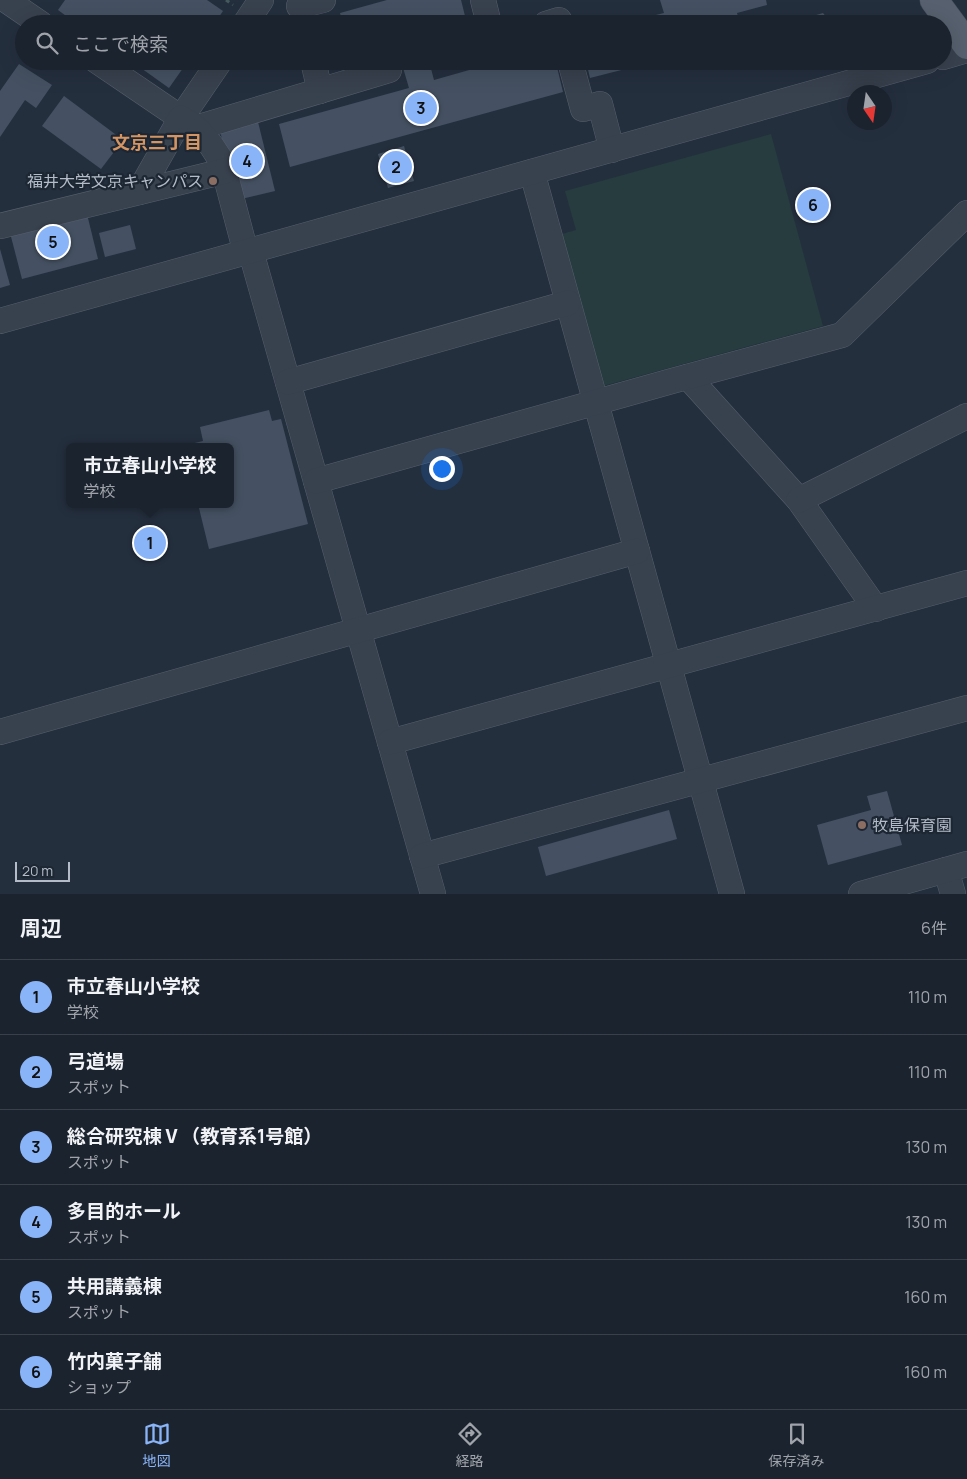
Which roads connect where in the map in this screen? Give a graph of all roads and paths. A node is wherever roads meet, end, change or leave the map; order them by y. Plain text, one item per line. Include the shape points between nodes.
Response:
1 (6, 0) edge
2 (262, 0) edge
3 (323, 0) edge
4 (483, 0) edge
5 (934, 0) edge
6 (0, 10) edge
7 (299, 10) edge
8 (28, 15) edge
9 (251, 15) edge
10 (487, 15) edge
11 (945, 15) edge
12 (952, 25) edge
13 (967, 45) edge
14 (967, 50) edge
15 (952, 54) edge
16 (110, 70) edge
17 (215, 70) edge
18 (315, 70) edge
19 (389, 70) dead end
20 (572, 70) edge
21 (895, 70) edge
22 (320, 91) junction
23 (188, 123) junction
24 (612, 150) junction
25 (225, 171) junction
26 (532, 172) junction
27 (140, 192) junction
28 (967, 213) edge
29 (0, 226) edge
30 (249, 252) junction
31 (568, 303) junction
32 (0, 322) edge
33 (688, 377) junction
34 (288, 382) junction
35 (596, 402) junction
36 (967, 416) edge
37 (316, 481) junction
38 (799, 500) junction
39 (637, 551) junction
40 (967, 583) edge
41 (876, 609) junction
42 (358, 630) junction
43 (669, 665) junction
44 (967, 708) edge
45 (0, 732) edge
46 (390, 742) junction
47 (701, 780) junction
48 (422, 856) junction
49 (957, 867) edge
50 (433, 894) edge
51 (732, 894) edge
52 (861, 894) edge
53 (953, 894) edge

1 - 6 street
1 - 8 street
2 - 9 street
3 - 7 street
4 - 10 street
5 - 11 main road
12 - 13 main road
14 - 15 street
16 - 23 street
17 - 23 street
18 - 22 street
19 - 22 street
20 - 24 street via 583,109 600,104
21 - 24 street
22 - 23 street
23 - 25 street via 211,144
23 - 27 street
24 - 26 street
25 - 27 street
25 - 30 street
26 - 30 street
26 - 31 street
27 - 29 street
28 - 33 street via 842,335
30 - 32 street
30 - 34 street
31 - 34 street
31 - 35 street
33 - 35 street
33 - 38 street
34 - 37 street
35 - 37 street
35 - 39 street
36 - 38 street
37 - 42 street
38 - 41 street
39 - 42 street
39 - 43 street
40 - 41 street
41 - 43 street
42 - 45 street
42 - 46 street
43 - 46 street
43 - 47 street
44 - 47 street
46 - 48 street
47 - 48 street
47 - 51 street
48 - 50 street
49 - 52 street
49 - 53 street

